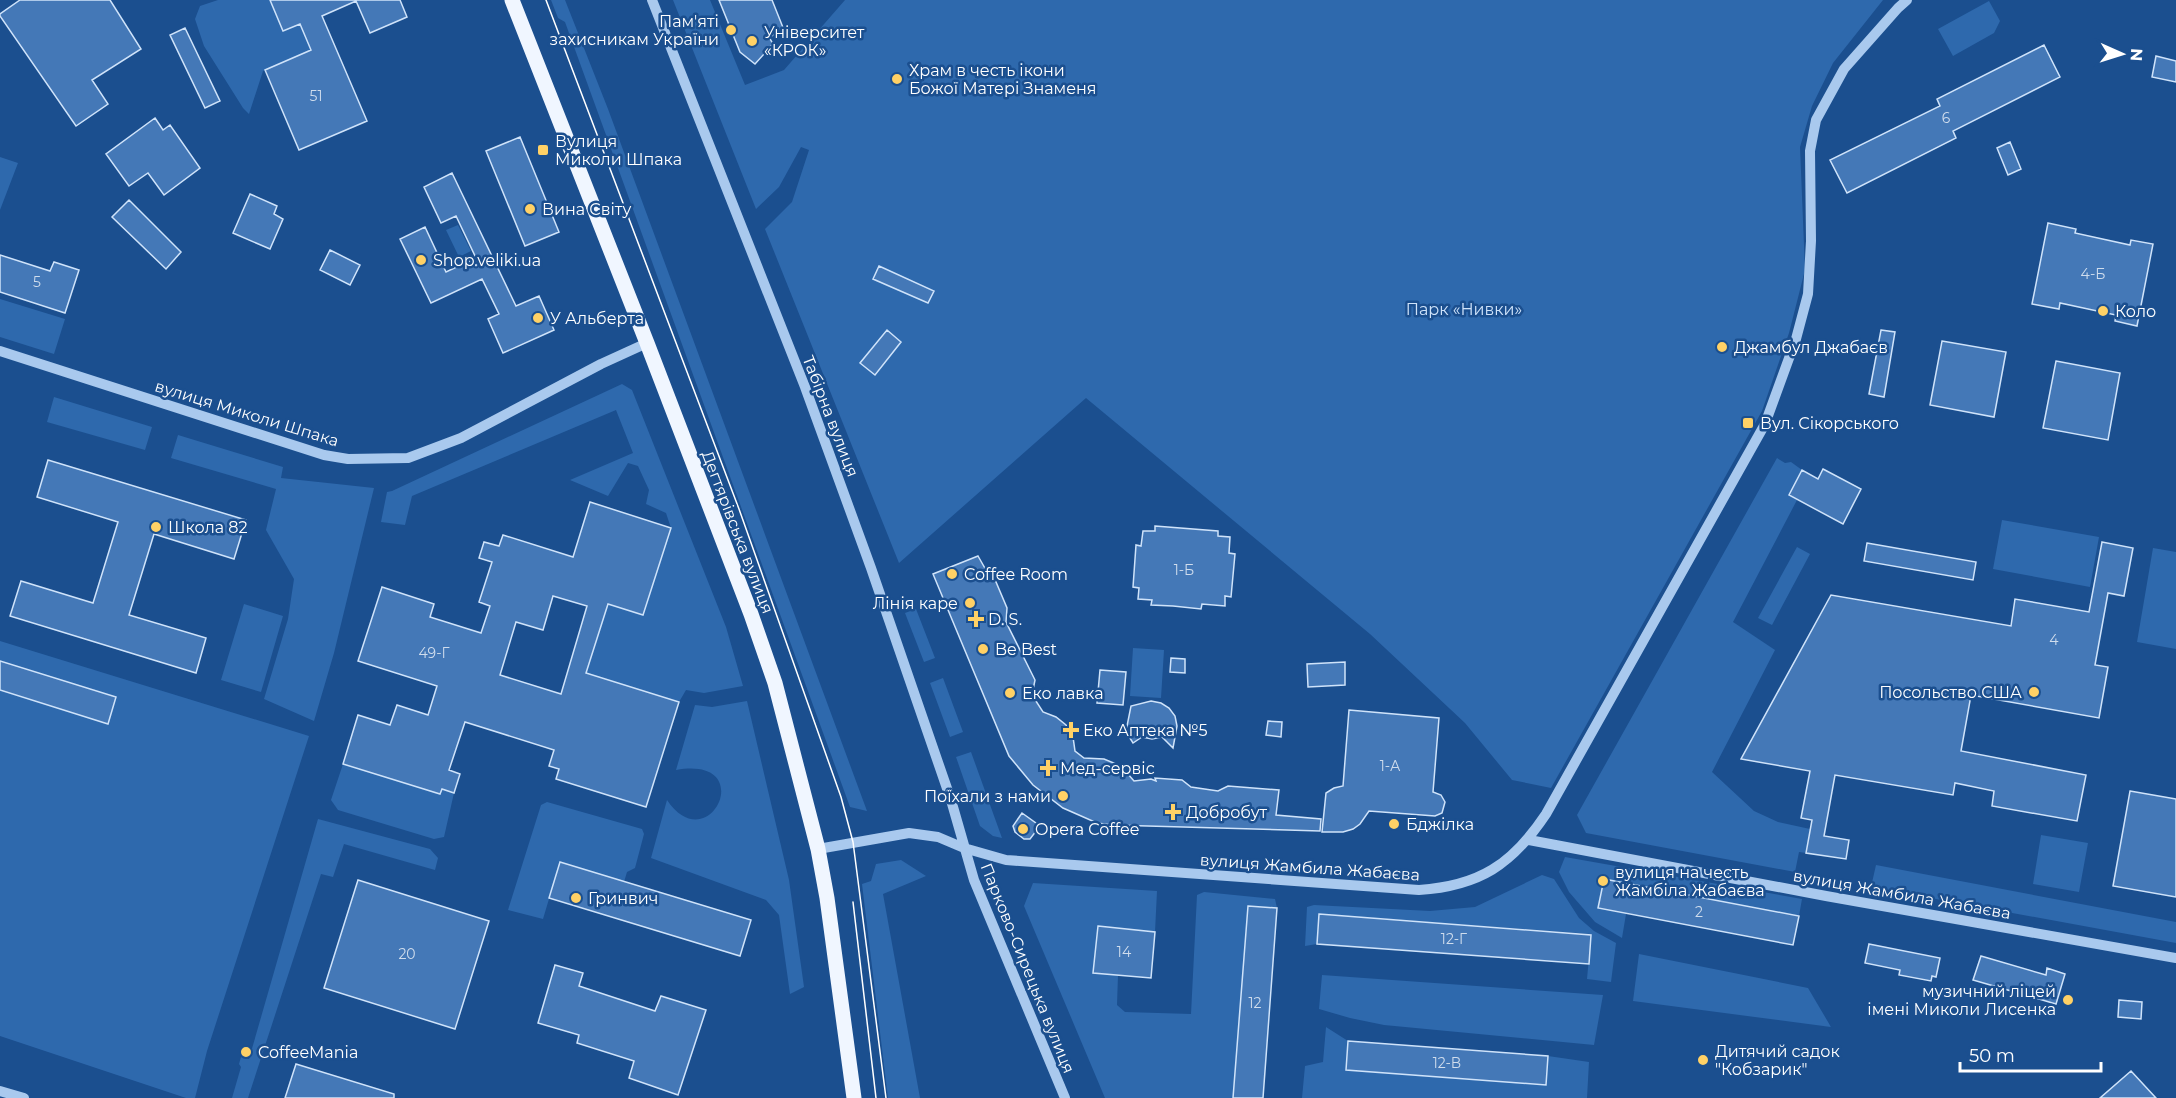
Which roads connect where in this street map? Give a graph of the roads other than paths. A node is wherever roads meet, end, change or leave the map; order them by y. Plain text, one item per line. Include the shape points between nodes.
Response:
1 (512, 0) edge
2 (652, 0) edge
3 (1907, 0) edge
4 (647, 343) junction
5 (0, 351) edge
6 (1529, 840) junction
7 (964, 848) junction
8 (818, 849) junction
9 (2176, 958) edge
10 (0, 1090) edge
11 (24, 1098) edge
12 (854, 1098) edge
13 (1065, 1098) edge

1 - 4 main road, Дегтярівська вулиця
2 - 7 street, Табірна вулиця via 805,387 874,576
3 - 6 street via 1844,69 1816,120 1810,151 1808,294 1765,424
4 - 5 street, вулиця Миколи Шпака via 461,438 408,458 348,459 324,455
4 - 8 main road, Дегтярівська вулиця via 775,683
6 - 7 street, вулиця Жамбила Жабаєва via 1507,861 1467,882 1419,891 1006,860
6 - 9 street, вулиця Жамбила Жабаєва
7 - 8 street, вулиця Жамбила Жабаєва via 938,837 909,833
7 - 13 street, Парково-Сирецька вулиця
8 - 12 main road, Дегтярівська вулиця
10 - 11 street

